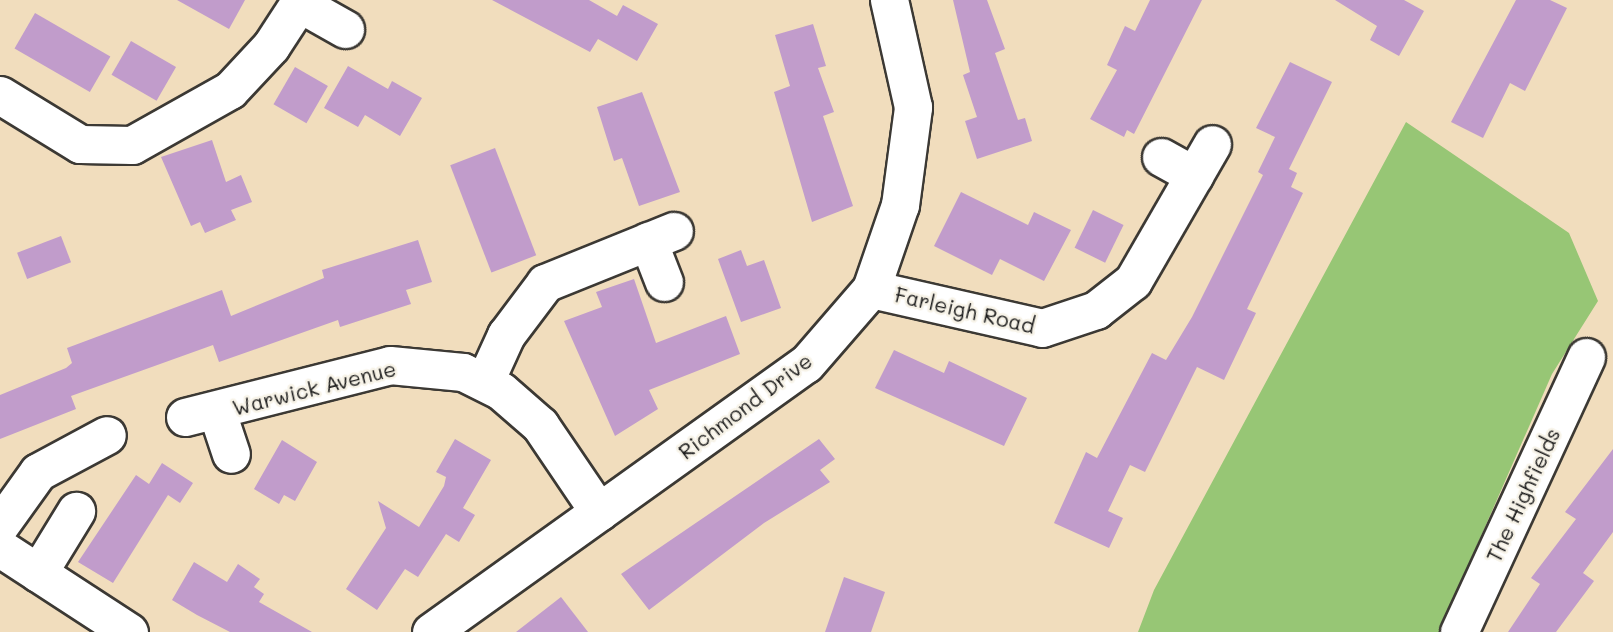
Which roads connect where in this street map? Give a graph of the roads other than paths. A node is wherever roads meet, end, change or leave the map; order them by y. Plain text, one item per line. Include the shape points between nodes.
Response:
1 (889, 0) edge
2 (300, 1) edge
3 (345, 29) dead end
4 (0, 95) edge
5 (1161, 157) dead end
6 (664, 282) dead end
7 (871, 289) junction
8 (1586, 357) dead end
9 (485, 381) junction
10 (107, 435) dead end
11 (230, 454) dead end
12 (76, 511) dead end
13 (599, 512) junction
14 (0, 524) edge
15 (0, 548) edge
16 (38, 573) junction
17 (444, 628) edge
18 (129, 632) edge
19 (1459, 632) edge

1 - 7 street, Richmond Drive via 913,107 900,205
2 - 3 street
2 - 4 street via 271,46 230,90 132,145 80,144
5 - 7 street, Farleigh Road via 1203,159 1133,281 1096,310 1042,328
6 - 9 street via 661,236 545,283 506,335
7 - 13 street, Richmond Drive via 806,364
8 - 19 street, The Highfields
9 - 11 street, Warwick Avenue via 433,367 390,365 201,414
9 - 13 street, Warwick Avenue via 541,425
10 - 14 street via 38,472
12 - 16 street
13 - 17 street, Richmond Drive
15 - 16 street
16 - 18 street

